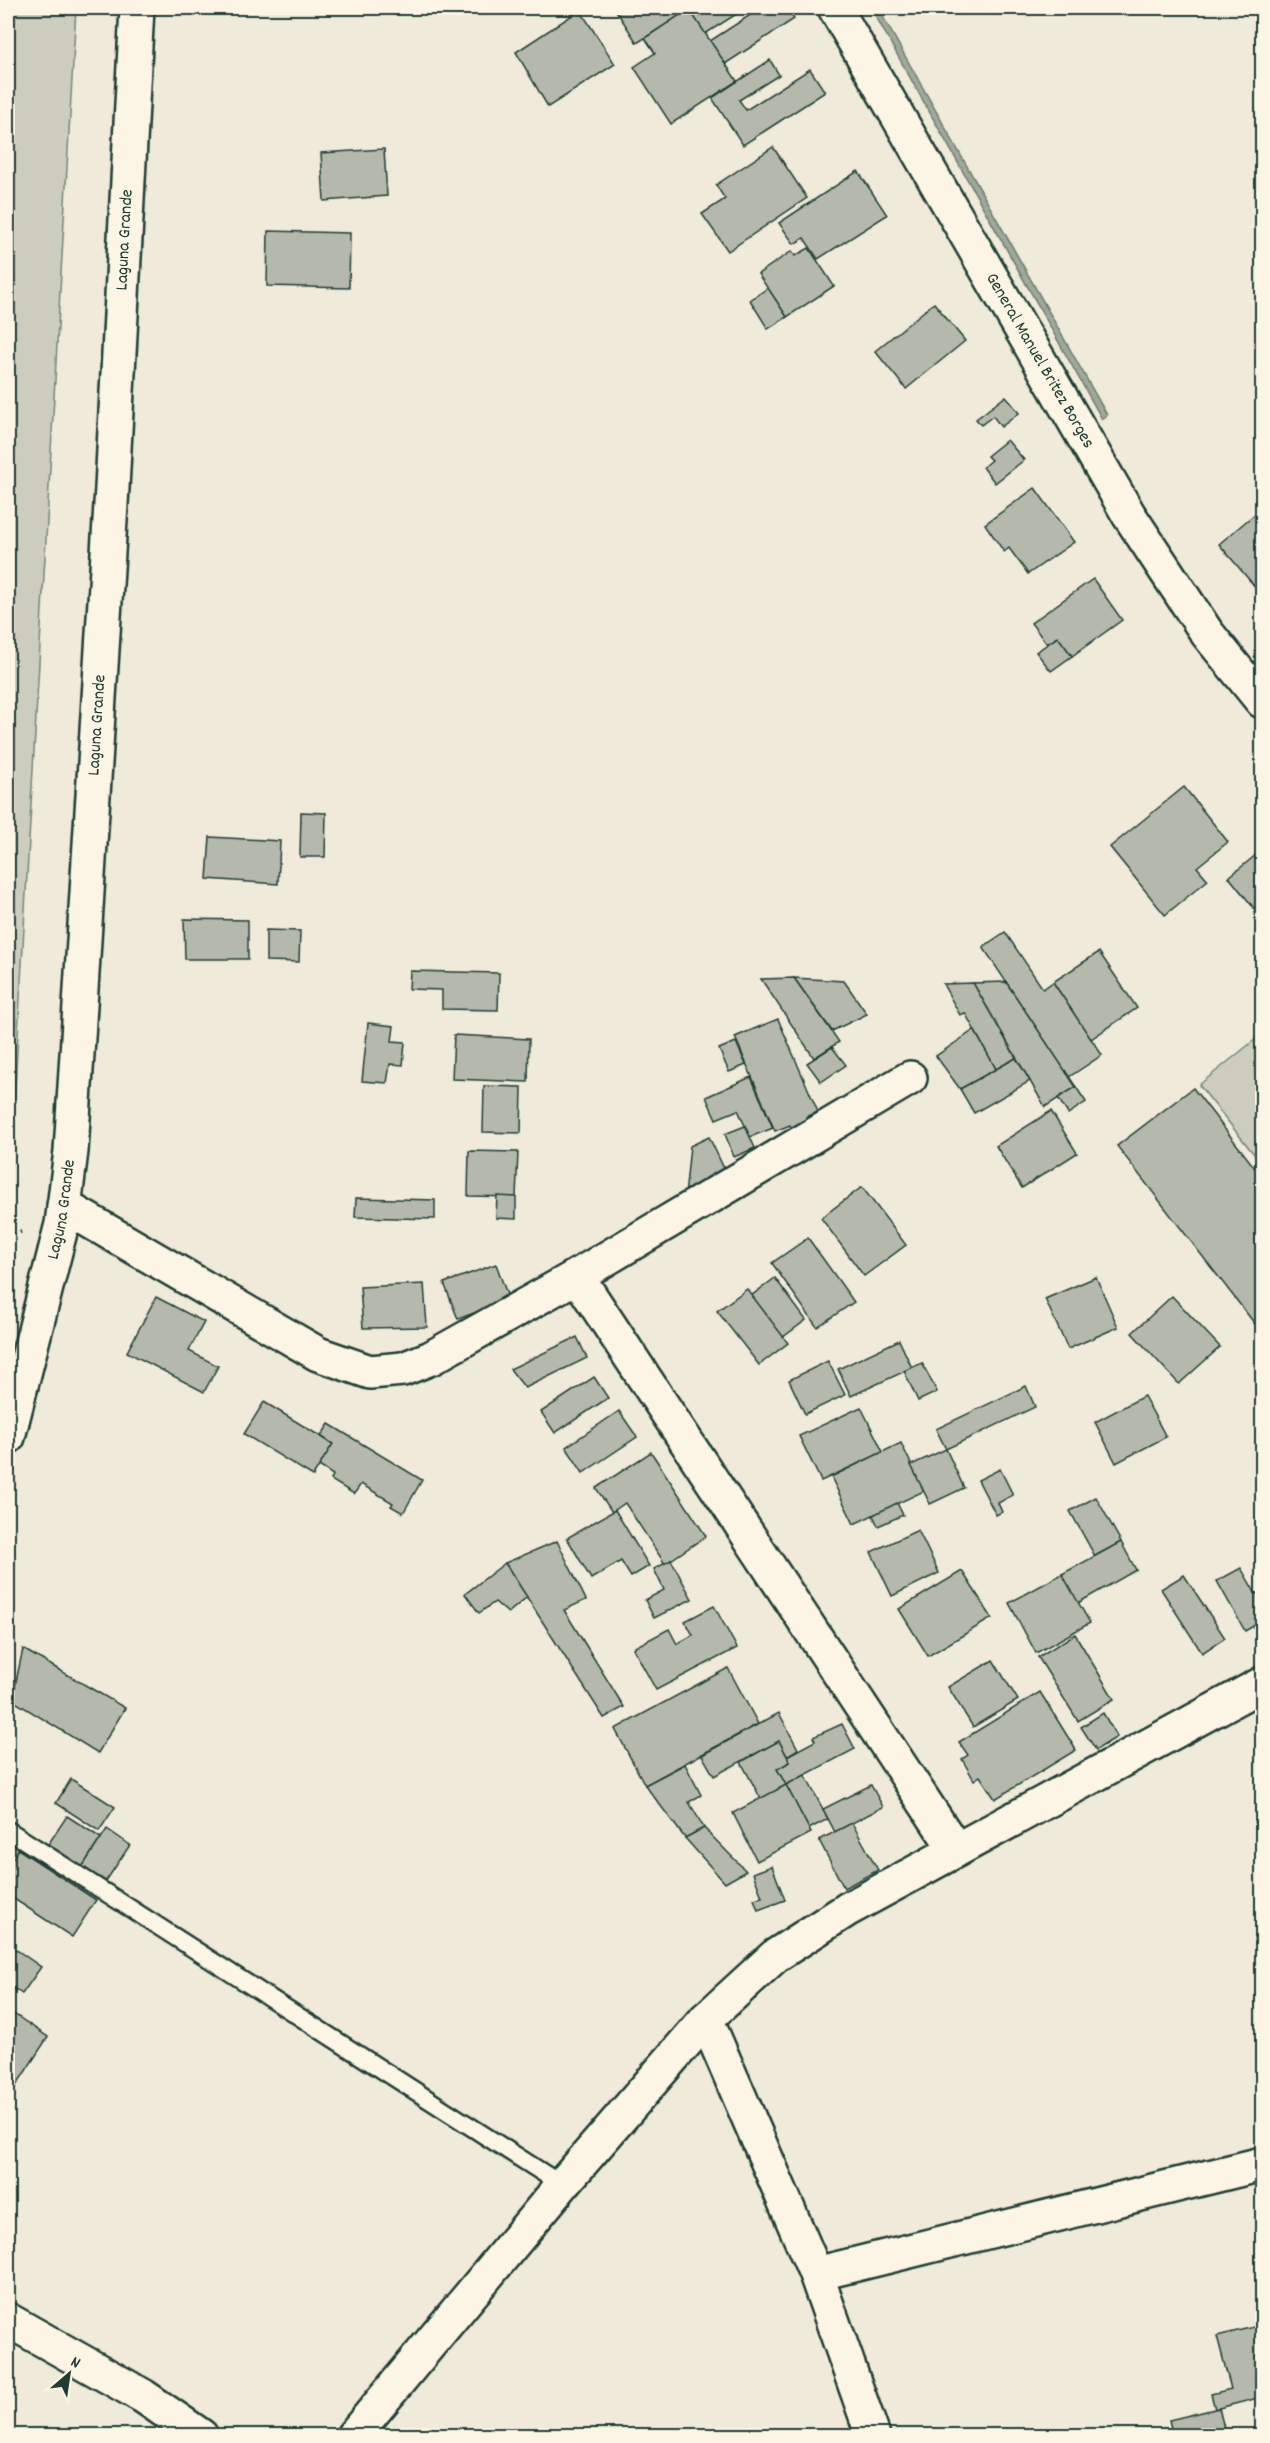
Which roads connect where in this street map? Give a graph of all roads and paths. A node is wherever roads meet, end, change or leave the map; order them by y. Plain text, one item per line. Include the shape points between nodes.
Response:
1 (137, 8) edge
2 (835, 8) edge
3 (1263, 701) edge
4 (910, 1078) dead end
5 (64, 1206) junction
6 (576, 1276) junction
7 (8, 1437) edge
8 (1263, 1684) edge
9 (8, 1830) edge
10 (956, 1850) junction
11 (706, 2019) junction
12 (1263, 2164) edge
13 (562, 2185) junction
14 (816, 2274) junction
15 (8, 2320) edge
16 (201, 2436) edge
17 (353, 2436) edge
18 (873, 2436) edge

1 - 5 street, Laguna Grande via 110,524 71,1151
2 - 3 street, General Manuel Britez Borges via 1129,515 1207,633
4 - 6 street
5 - 6 street via 318,1354 370,1372 403,1369 431,1358
5 - 7 street, Laguna Grande
6 - 10 street
8 - 10 street
9 - 13 lane
10 - 11 street via 775,1956
11 - 13 street
11 - 14 street
12 - 14 street
13 - 17 street
14 - 18 street
15 - 16 street via 143,2396

